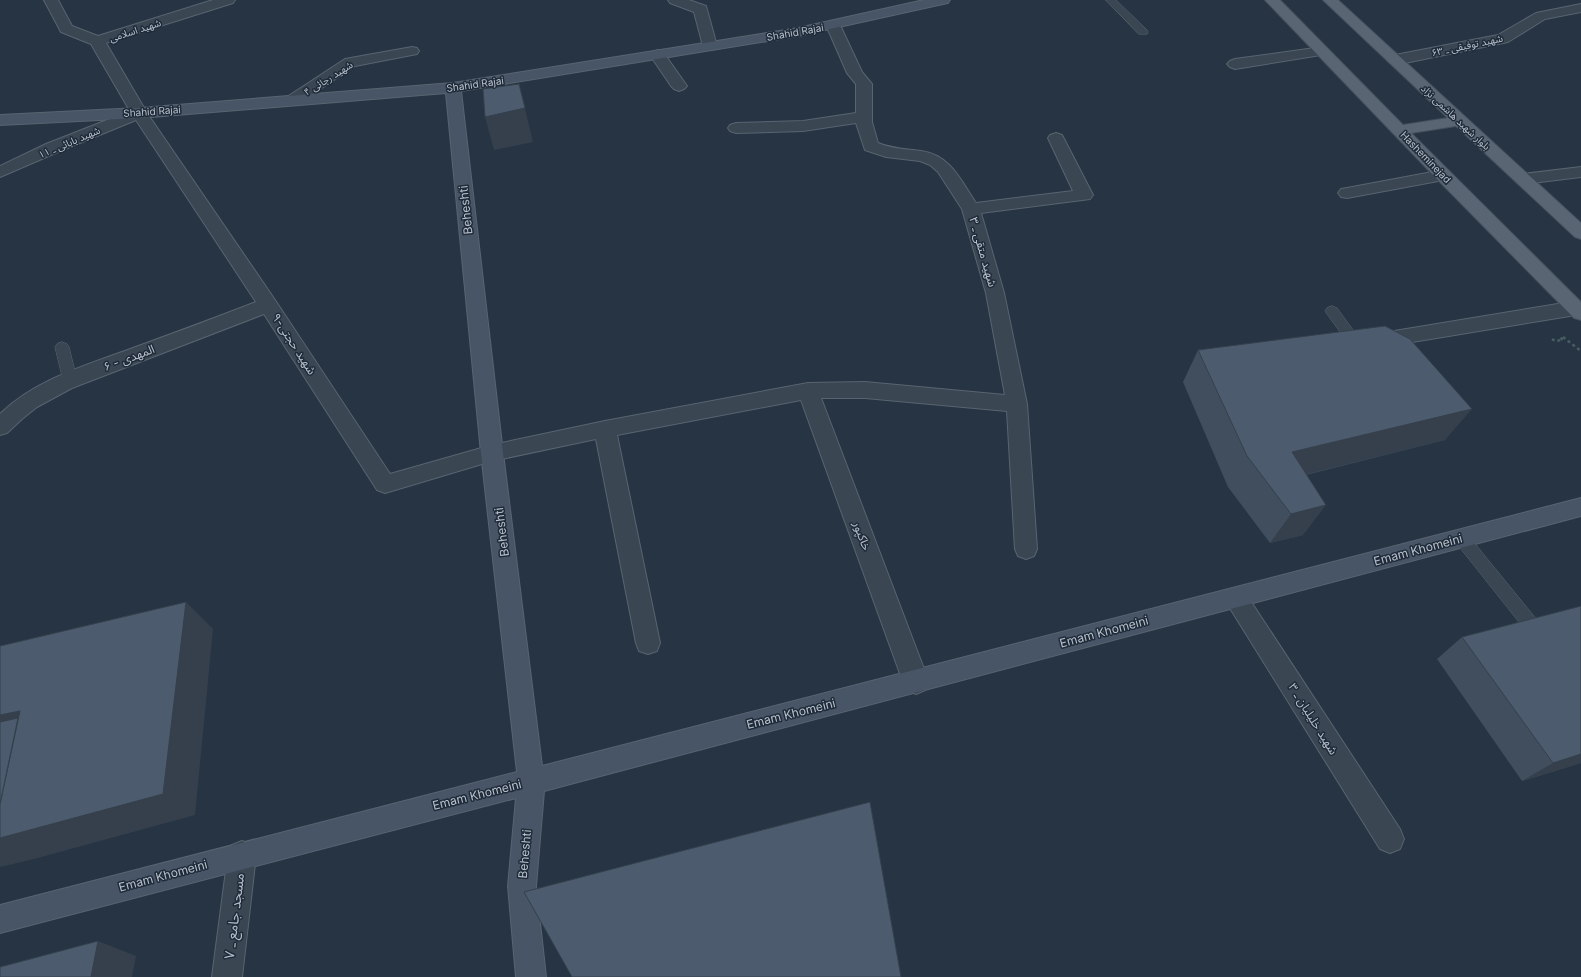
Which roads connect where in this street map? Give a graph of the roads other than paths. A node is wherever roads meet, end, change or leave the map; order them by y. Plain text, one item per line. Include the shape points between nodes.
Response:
1 (51, 0) edge
2 (228, 0) edge
3 (675, 0) edge
4 (943, 0) edge
5 (1111, 0) edge
6 (1272, 0) edge
7 (1330, 0) edge
8 (1581, 8) edge
9 (833, 25) junction
10 (1143, 32) dead end
11 (97, 41) junction
12 (710, 46) junction
13 (412, 51) dead end
14 (1322, 51) junction
15 (658, 55) junction
16 (1395, 60) junction
17 (1235, 64) dead end
18 (679, 86) dead end
19 (453, 88) junction
20 (293, 100) junction
21 (138, 113) junction
22 (864, 117) junction
23 (0, 120) edge
24 (1459, 121) junction
25 (736, 128) dead end
26 (1400, 130) junction
27 (1056, 138) dead end
28 (0, 172) edge
29 (1581, 172) edge
30 (1443, 175) junction
31 (1523, 180) junction
32 (1347, 193) dead end
33 (971, 209) junction
34 (1581, 234) edge
35 (268, 305) junction
36 (1332, 311) dead end
37 (1578, 311) edge
38 (1348, 346) joint
39 (62, 347) dead end
40 (70, 380) junction
41 (808, 391) junction
42 (1017, 404) junction
43 (0, 427) edge
44 (606, 429) junction
45 (492, 453) junction
46 (1581, 507) edge
47 (1462, 538) junction
48 (1026, 549) dead end
49 (1236, 598) junction
50 (648, 643) dead end
51 (1551, 650) edge
52 (916, 682) junction
53 (531, 781) junction
54 (1390, 839) dead end
55 (242, 855) junction
56 (0, 919) edge
57 (227, 977) edge
58 (531, 977) edge

1 - 11 street via 66,29
2 - 11 street, شهید اسلامی
3 - 12 street via 701,9
4 - 9 street, Shahid Rajai
5 - 10 lane
6 - 14 main road, Hasheminejad
7 - 16 main road, بلوار شهید هاشمی نژاد
8 - 16 street, شهید توفیقی ـ ۶۳ via 1541,16 1502,39
9 - 12 street, Shahid Rajai
9 - 22 street, شهید متقی ـ ۳ via 855,73 864,84
11 - 21 street, شهید اسلامی
12 - 15 street, Shahid Rajai
13 - 20 street, شهید رجائی ۴ via 350,62
14 - 17 street
14 - 26 main road, Hasheminejad
15 - 18 street
15 - 19 street, Shahid Rajai
16 - 24 main road, بلوار شهید هاشمی نژاد
19 - 20 street, Shahid Rajai
19 - 45 street, Beheshti
20 - 21 street, Shahid Rajai
21 - 23 street, Shahid Rajai
21 - 28 street, شهید بابائی ـ ۱۱
21 - 35 street, شهید حجتی-۹
22 - 25 street via 803,126
22 - 33 street, شهید متقی ـ ۳ via 871,146 886,152 923,156 936,161 944,168
24 - 26 main road
24 - 31 main road, بلوار شهید هاشمی نژاد
26 - 30 main road, Hasheminejad
27 - 33 street via 1084,195
29 - 31 street
30 - 32 street
30 - 37 main road, Hasheminejad
31 - 34 main road, بلوار شهید هاشمی نژاد
33 - 42 street, شهید متقی ـ ۳ via 995,293
35 - 40 street, المهدی - ۶
35 - 45 street, شهید حجتی-۹ via 385,484
36 - 38 lane
37 - 38 street
39 - 40 lane
40 - 43 street, المهدی - ۶ via 30,401 8,417
41 - 42 street via 865,390
41 - 44 street
41 - 52 street, خاکپور
42 - 48 street, شهید متقی ـ ۳
44 - 45 street
44 - 50 street
45 - 53 street, Beheshti
46 - 47 street, Emam Khomeini
47 - 49 street, Emam Khomeini
47 - 51 lane
49 - 52 street, Emam Khomeini
49 - 54 street, شهید خلیلیان ـ ۳
52 - 53 street, Emam Khomeini
53 - 55 street, Emam Khomeini
53 - 58 street, Beheshti via 522,886
55 - 56 street, Emam Khomeini
55 - 57 street, مسجد جامع ـ ۷

